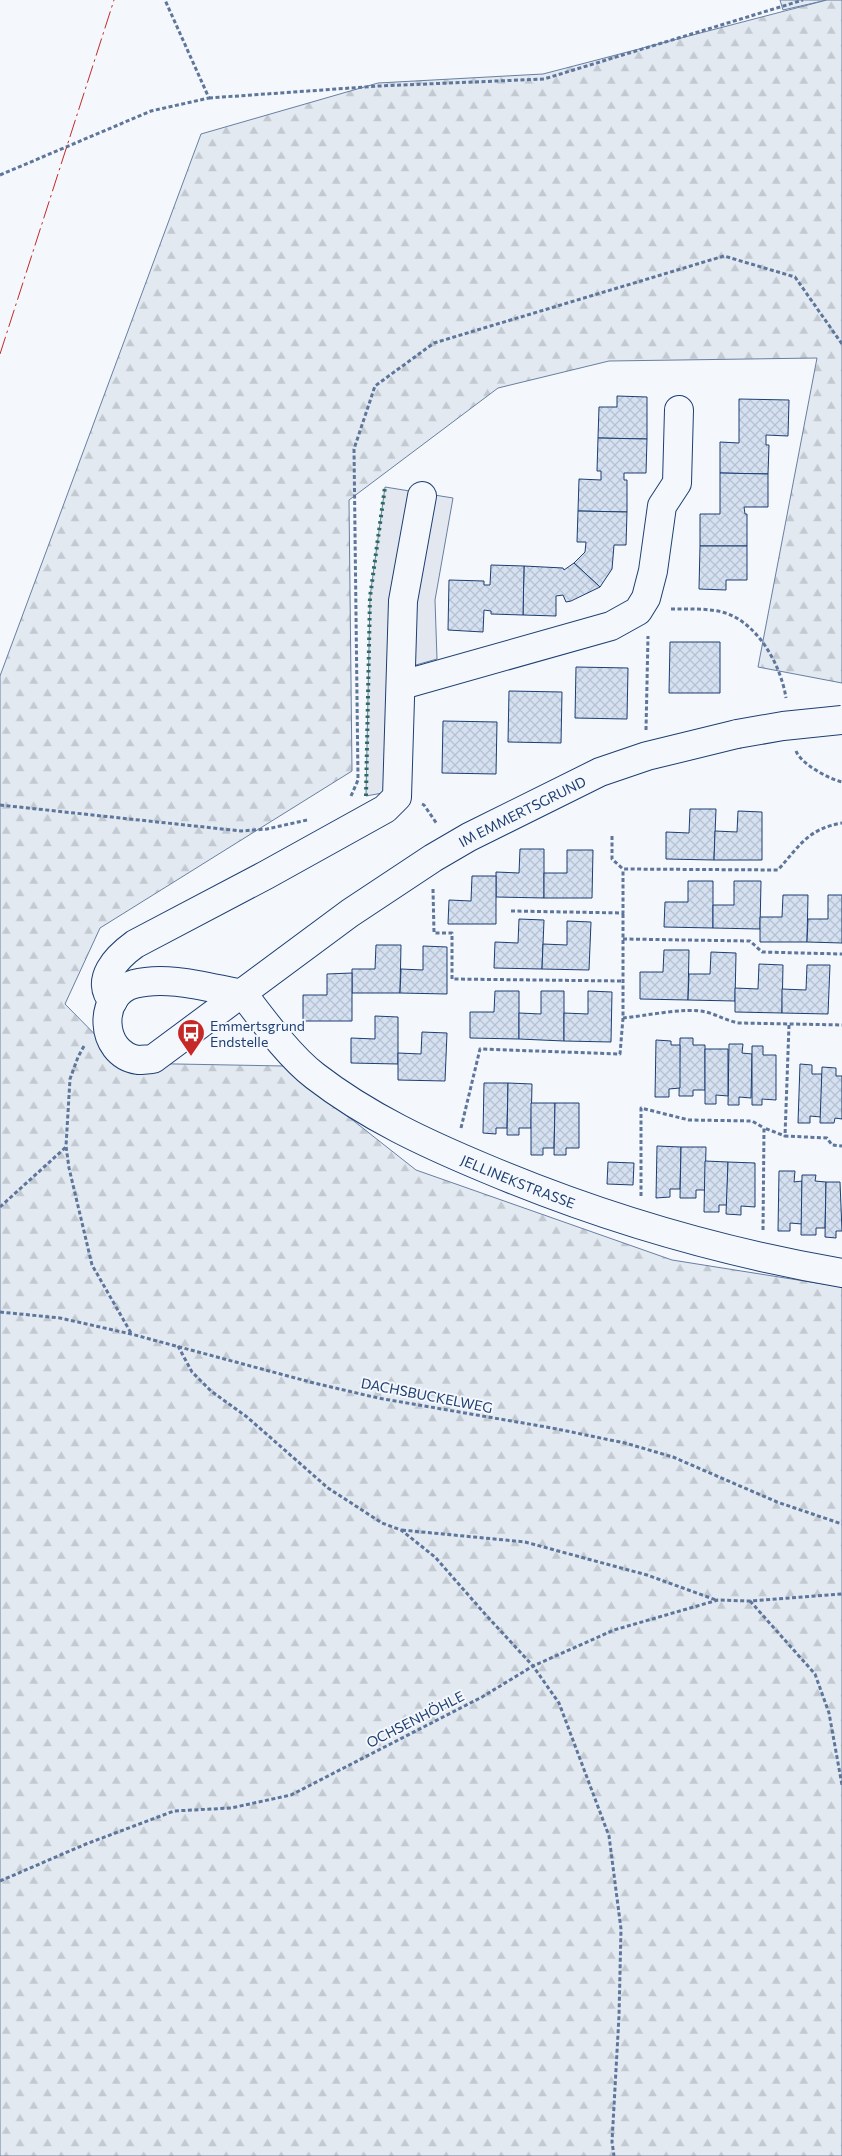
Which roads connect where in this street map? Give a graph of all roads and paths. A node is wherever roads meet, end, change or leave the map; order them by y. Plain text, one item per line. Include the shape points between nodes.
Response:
1 (165, 0) edge
2 (803, 0) edge
3 (209, 98) junction
4 (0, 175) edge
5 (842, 344) edge
6 (679, 410) dead end
7 (422, 496) dead end
8 (643, 619) junction
9 (402, 685) junction
10 (787, 706) dead end
11 (842, 720) edge
12 (646, 726) dead end
13 (795, 748) dead end
14 (842, 782) edge
15 (417, 802) dead end
16 (345, 803) dead end
17 (0, 805) edge
18 (314, 818) dead end
19 (842, 823) edge
20 (439, 827) dead end
21 (612, 836) dead end
22 (433, 858) junction
23 (623, 869) junction
24 (511, 911) dead end
25 (623, 913) junction
26 (623, 939) junction
27 (842, 954) edge
28 (622, 981) junction
29 (243, 994) junction
30 (109, 1013) junction
31 (623, 1018) junction
32 (789, 1025) junction
33 (842, 1025) edge
34 (764, 1128) junction
35 (785, 1136) junction
36 (66, 1146) junction
37 (842, 1146) edge
38 (454, 1155) junction
39 (0, 1207) edge
40 (641, 1226) junction
41 (762, 1257) junction
42 (842, 1273) edge
43 (0, 1312) edge
44 (132, 1334) junction
45 (178, 1346) junction
46 (842, 1524) edge
47 (401, 1530) junction
48 (842, 1594) edge
49 (718, 1600) junction
50 (750, 1601) junction
51 (533, 1666) junction
52 (842, 1784) edge
53 (0, 1881) edge
54 (614, 2156) edge

1 - 3 path
2 - 3 path via 544,79
3 - 4 path via 151,111
5 - 16 path via 795,277 724,256 434,343 375,386 354,449 358,780
6 - 8 street via 677,484 662,506
7 - 9 street, IM EMMERTSGRUND via 403,601
8 - 9 street
8 - 10 path via 705,610 723,612 742,621 757,636 775,663 785,688
8 - 12 path
9 - 30 street, IM EMMERTSGRUND via 398,789 392,803 121,954 109,970 106,984
11 - 22 street, IM EMMERTSGRUND, bridge via 737,734 647,756 600,772 524,808
13 - 14 path via 798,755 819,772
15 - 20 path via 424,804
17 - 18 path via 241,831 267,829
19 - 23 path via 816,830 778,870
21 - 23 path via 612,859
22 - 28 path via 434,933 452,933 452,980
22 - 29 street, IM EMMERTSGRUND via 350,913
23 - 25 path
24 - 25 path
25 - 26 path
26 - 27 path via 750,941 762,952
26 - 28 path
28 - 31 path
29 - 30 street via 183,983 132,984 122,990
29 - 30 street, IM EMMERTSGRUND via 153,1059 138,1060 123,1054 111,1041
29 - 38 street, JELLINEKSTRASSE via 271,1031 314,1076 376,1118
30 - 36 path via 78,1057 70,1080
31 - 32 path via 669,1012 705,1012 726,1021
31 - 38 path via 620,1054 480,1050
32 - 33 path
32 - 35 path
34 - 35 path
34 - 40 path via 752,1121 689,1120 641,1108
34 - 41 path
35 - 37 path via 827,1138 832,1145
36 - 39 path
36 - 44 path via 92,1265
38 - 40 street, JELLINEKSTRASSE
40 - 41 street, JELLINEKSTRASSE
41 - 42 street, JELLINEKSTRASSE
43 - 44 path, DACHSBUCKELWEG via 60,1318
44 - 45 path, DACHSBUCKELWEG
45 - 46 path, DACHSBUCKELWEG via 369,1396 625,1443 673,1457 777,1502
45 - 47 path via 192,1372 211,1391 328,1488 382,1523
47 - 49 path via 524,1542 648,1575
47 - 51 path via 434,1557
48 - 50 path, OCHSENHÖHLE
49 - 50 path, OCHSENHÖHLE
49 - 51 path, OCHSENHÖHLE via 614,1630
50 - 52 path via 815,1674 829,1713
51 - 53 path, OCHSENHÖHLE via 482,1697 291,1795 231,1808 174,1811
51 - 54 path via 559,1703 609,1836 621,1929

